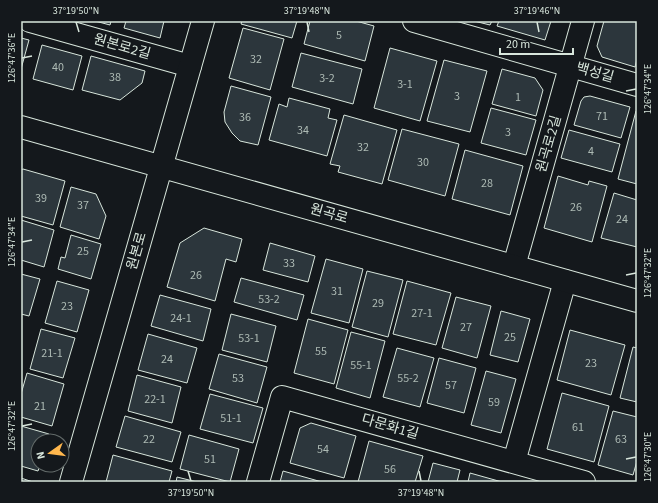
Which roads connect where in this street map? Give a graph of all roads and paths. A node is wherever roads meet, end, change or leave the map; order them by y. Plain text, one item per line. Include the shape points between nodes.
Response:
1 (30, 21) edge
2 (203, 21) edge
3 (414, 21) edge
4 (583, 21) edge
5 (190, 66) junction
6 (571, 66) junction
7 (637, 85) edge
8 (21, 127) edge
9 (161, 167) junction
10 (514, 266) junction
11 (565, 281) junction
12 (637, 301) edge
13 (514, 462) junction
14 (71, 482) edge
15 (258, 482) edge
16 (584, 482) edge

1 - 5 street, 원본로2길
2 - 5 street, 원본로
3 - 6 street, 백성길
4 - 6 street, 원곡로2길
5 - 9 street, 원본로
6 - 7 street, 백성길
6 - 10 street, 원곡로2길
8 - 9 street, 원곡로
9 - 10 street, 원곡로
9 - 14 street, 원본로
10 - 11 street, 원곡로
11 - 12 street, 원곡로
11 - 13 street
13 - 15 street, 다문화1길 via 282,397
13 - 16 street, 다문화1길

